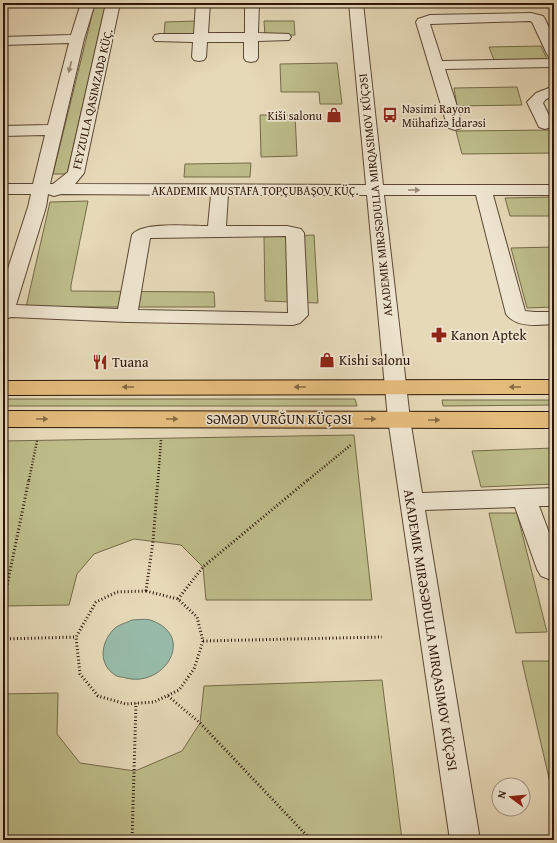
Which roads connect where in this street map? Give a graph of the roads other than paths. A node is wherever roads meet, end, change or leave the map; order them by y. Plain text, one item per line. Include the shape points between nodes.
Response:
1 (88, 3) edge
2 (113, 3) edge
3 (203, 3) edge
4 (252, 3) edge
5 (356, 3) edge
6 (252, 37) junction
7 (284, 37) dead end
8 (160, 38) dead end
9 (201, 38) junction
10 (77, 39) junction
11 (3, 41) edge
12 (554, 54) edge
13 (199, 57) dead end
14 (251, 58) dead end
15 (554, 63) edge
16 (436, 65) junction
17 (554, 91) edge
18 (545, 124) dead end
19 (455, 125) dead end
20 (55, 130) junction
21 (3, 131) edge
22 (59, 188) junction
23 (3, 189) edge
24 (220, 190) junction
25 (483, 190) junction
26 (554, 190) edge
27 (375, 191) junction
28 (39, 194) junction
29 (216, 232) junction
30 (3, 312) edge
31 (127, 316) junction
32 (554, 318) edge
33 (395, 387) junction
34 (554, 387) edge
35 (3, 388) edge
36 (3, 419) edge
37 (399, 419) junction
38 (554, 420) edge
39 (554, 497) edge
40 (524, 498) junction
41 (411, 502) junction
42 (554, 571) edge
43 (465, 840) edge

1 - 10 street
2 - 22 street via 76,173
3 - 9 street
4 - 6 street
5 - 27 street
6 - 7 street
6 - 9 street
6 - 14 street
8 - 9 street
9 - 13 street
10 - 11 street
10 -> 20 street
12 - 16 street via 538,19 531,17 430,19 423,22
15 - 16 street
16 - 19 street
17 - 18 street via 540,96 535,102
20 - 21 street
20 - 28 street
22 - 24 street, AKADEMIK MUSTAFA TOPÇUBAŞOV KÜÇ.
22 - 28 street, AKADEMIK MUSTAFA TOPÇUBAŞOV KÜÇ.
23 - 28 street, AKADEMIK MUSTAFA TOPÇUBAŞOV KÜÇ.
24 - 27 street, AKADEMIK MUSTAFA TOPÇUBAŞOV KÜÇ.
24 - 29 street
25 - 26 street, AKADEMIK MUSTAFA TOPÇUBAŞOV KÜÇ.
27 -> 25 street, AKADEMIK MUSTAFA TOPÇUBAŞOV KÜÇ.
25 - 32 street via 516,314 527,318
27 - 33 street
28 - 30 street
29 - 31 street via 148,232 141,235
29 - 31 street via 295,233 298,314 294,319
30 - 31 street
34 -> 33 main road
33 -> 35 main road
33 - 37 street
36 -> 37 main road, SƏMƏD VURĞUN KÜÇƏSI
37 -> 38 main road, SƏMƏD VURĞUN KÜÇƏSI
37 - 41 street
39 - 40 street
40 - 41 street
40 - 42 street via 550,568
41 - 43 street

